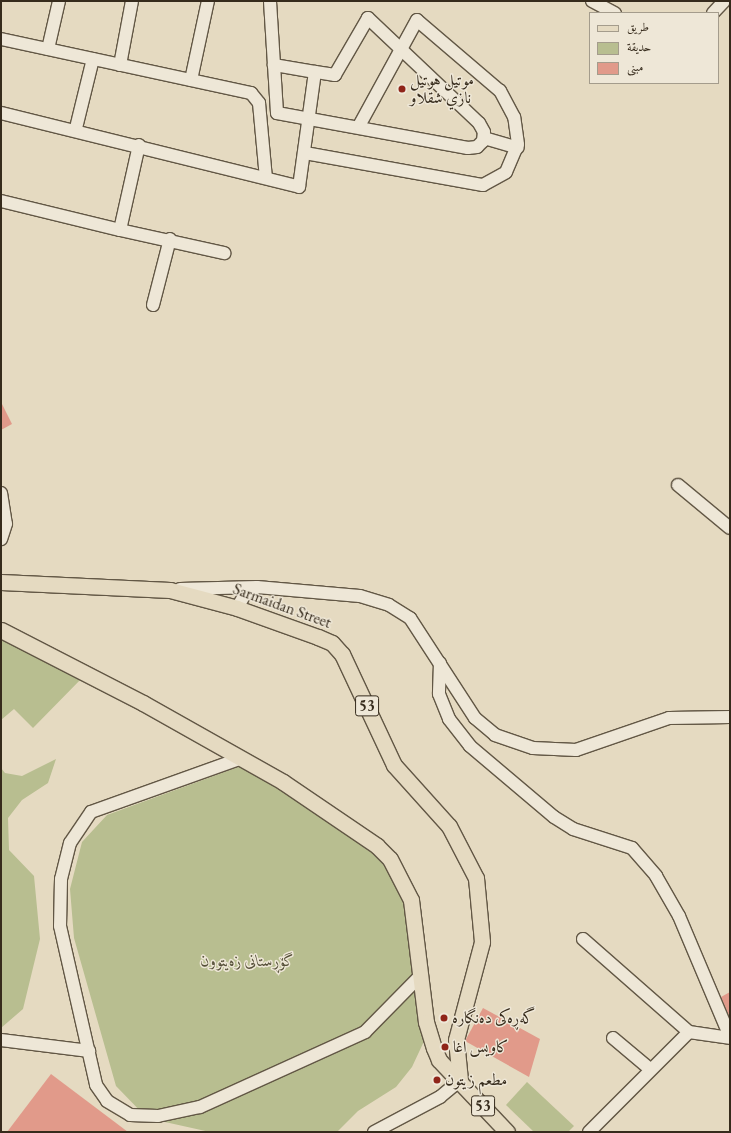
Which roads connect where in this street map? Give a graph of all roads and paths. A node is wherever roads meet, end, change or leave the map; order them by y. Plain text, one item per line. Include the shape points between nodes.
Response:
1 (59, 1) edge
2 (132, 1) edge
3 (208, 1) edge
4 (270, 1) edge
5 (592, 1) edge
6 (724, 1) edge
7 (613, 12) edge
8 (714, 12) edge
9 (1, 39) edge
10 (48, 49) junction
11 (402, 50) junction
12 (93, 59) junction
13 (120, 65) junction
14 (274, 65) junction
15 (315, 72) junction
16 (191, 80) junction
17 (1, 113) edge
18 (308, 118) junction
19 (359, 126) junction
20 (76, 128) junction
21 (484, 138) junction
22 (139, 145) junction
23 (518, 148) junction
24 (305, 153) junction
25 (266, 178) junction
26 (1, 201) edge
27 (120, 230) junction
28 (170, 239) junction
29 (224, 253) dead end
30 (153, 304) dead end
31 (678, 485) dead end
32 (1, 493) edge
33 (730, 528) edge
34 (1, 539) edge
35 (1, 582) edge
36 (257, 587) junction
37 (170, 590) junction
38 (237, 608) junction
39 (1, 630) edge
40 (440, 663) junction
41 (730, 717) edge
42 (239, 759) junction
43 (583, 939) dead end
44 (421, 975) junction
45 (689, 1032) junction
46 (730, 1037) edge
47 (613, 1038) dead end
48 (1, 1040) edge
49 (455, 1049) junction
50 (89, 1051) junction
51 (437, 1054) junction
52 (650, 1069) junction
53 (460, 1080) junction
54 (374, 1132) edge
55 (507, 1132) edge
56 (589, 1132) edge

1 - 10 street
2 - 13 street
3 - 16 street
4 - 14 street
5 - 7 street
6 - 8 street
9 - 10 street
10 - 12 street
11 - 15 street via 368,18 335,75
11 - 19 street
11 - 21 street via 479,124
11 - 23 street via 417,20 500,91 514,117
12 - 13 street
12 - 20 street
13 - 16 street
14 - 15 street
14 - 18 street via 277,113
15 - 18 street
16 - 25 street via 251,93 256,97
17 - 20 street
18 - 19 street
18 - 24 street
19 - 21 street via 468,148 480,146
20 - 22 street
21 - 23 street
22 - 25 street
22 - 27 street
23 - 24 street via 506,172 483,185
24 - 25 street via 299,187
26 - 27 street
27 - 28 street
28 - 29 street
28 - 30 street
31 - 33 street
32 - 34 street via 6,524
35 - 37 main road, Sarmaidan Street / 53
36 - 37 street
36 - 38 street via 245,594
36 - 40 street via 360,596 389,605 410,618
37 - 38 main road, Sarmaidan Street / 53
38 - 49 main road, Sarmaidan Street / 53 via 332,643 342,654 394,765 403,779 435,807 465,853 476,878 482,942
39 - 42 main road via 142,703
40 - 41 street via 475,718 495,736 533,748 576,750 669,718
40 - 46 street via 439,694 449,719 470,746 554,816 573,829 632,848 656,876 679,916
42 - 44 main road via 283,782 377,846 390,859 411,900
42 - 50 street via 91,812 70,843 61,879 60,926
43 - 45 street
44 - 50 street via 365,1032 200,1107 158,1116 130,1115 107,1101 96,1085
44 - 51 main road via 428,1035
45 - 46 street
45 - 52 street
47 - 52 street
48 - 50 street
49 - 51 main road via 443,1040
49 - 53 main road, Sarmaidan Street / 53
51 - 53 main road
52 - 56 street
53 - 54 street via 440,1097
53 - 55 main road, 53

